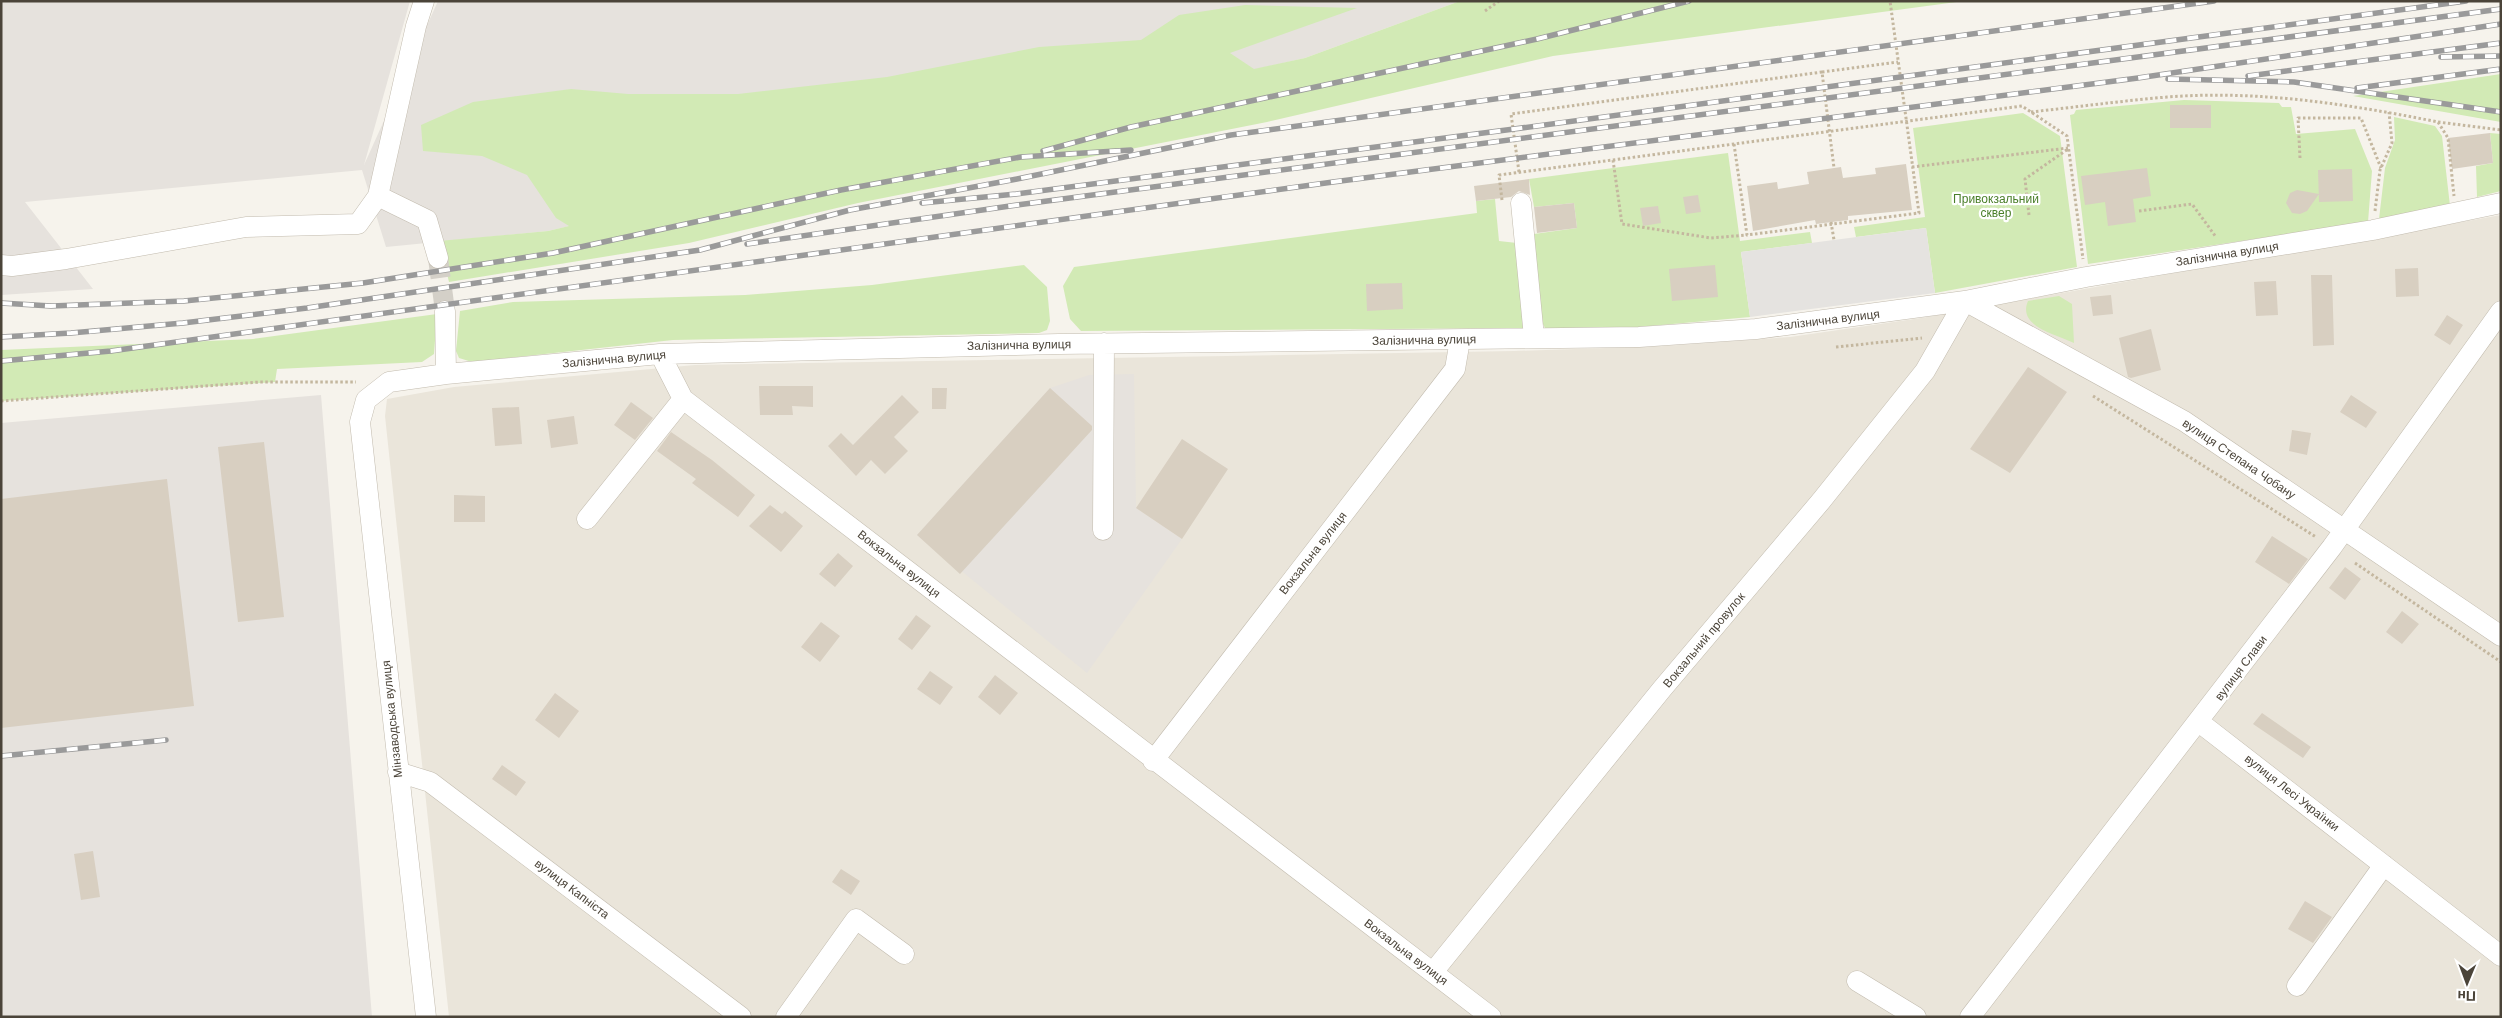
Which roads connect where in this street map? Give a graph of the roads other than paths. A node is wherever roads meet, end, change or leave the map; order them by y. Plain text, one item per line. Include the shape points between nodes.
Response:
1 (424, 1) edge
2 (378, 196) junction
3 (1521, 203) dead end
4 (2501, 203) edge
5 (438, 258) tunnel mouth
6 (1, 265) edge
7 (1965, 301) junction
8 (2501, 310) edge
9 (445, 311) tunnel mouth
10 (1534, 337) junction
11 (1460, 340) junction
12 (1104, 343) junction
13 (660, 354) junction
14 (446, 374) junction
15 (683, 399) junction
16 (360, 422) joint
17 (587, 519) dead end
18 (1103, 530) dead end
19 (2344, 531) junction
20 (2501, 636) edge
21 (2200, 722) junction
22 (1153, 760) junction
23 (398, 772) junction
24 (2384, 865) junction
25 (904, 954) dead end
26 (2501, 956) edge
27 (1433, 972) junction
28 (1857, 981) dead end
29 (2297, 986) dead end
30 (426, 1017) edge
31 (742, 1017) edge
32 (786, 1017) edge
33 (1491, 1017) edge
34 (1916, 1017) edge
35 (1970, 1017) edge

1 - 2 street
2 - 5 street via 427,220
2 - 6 street via 358,224 246,227 66,259
3 - 10 street
4 - 7 street, Залізнична вулиця via 2373,230
7 - 10 street, Залізнична вулиця via 1756,329 1640,337
7 - 19 street, вулиця Степана Чобану via 2184,421
7 - 27 street, Вокзальний провулок via 1925,371
8 - 19 street, вулиця Слави
9 - 14 street
10 - 11 street, Залізнична вулиця
11 - 12 street, Залізнична вулиця
11 - 22 street, Вокзальна вулиця via 1455,369
12 - 13 street, Залізнична вулиця
12 - 18 street
13 - 14 street, Залізнична вулиця
13 - 15 street, Вокзальна вулиця
14 - 16 street, Залізнична вулиця via 389,382 366,400
15 - 17 street
15 - 22 street, Вокзальна вулиця
16 - 23 street, Мінзаводська вулиця
19 - 20 street, вулиця Степана Чобану
19 - 21 street, вулиця Слави
21 - 24 street, вулиця Лесі Українки
21 - 35 street, вулиця Слави
22 - 27 street, Вокзальна вулиця
23 - 30 street, Мінзаводська вулиця
23 - 31 street, вулиця Капніста via 430,782
24 - 26 street, вулиця Лесі Українки
24 - 29 street
25 - 32 street via 856,919
27 - 33 street, Вокзальна вулиця
28 - 34 street

